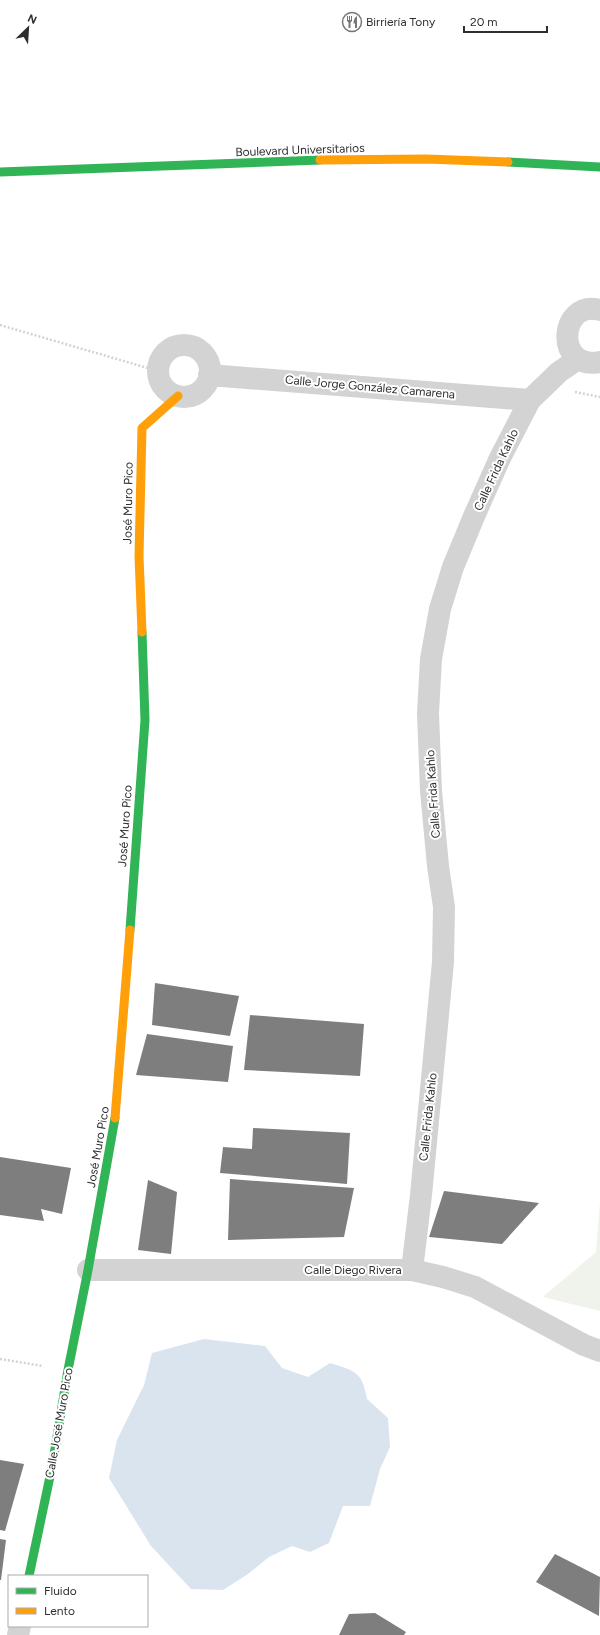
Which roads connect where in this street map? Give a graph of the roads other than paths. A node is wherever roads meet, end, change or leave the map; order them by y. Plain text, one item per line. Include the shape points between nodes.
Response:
1 (600, 163) edge
2 (0, 164) edge
3 (600, 167) edge
4 (0, 172) edge
5 (600, 310) edge
6 (578, 359) junction
7 (600, 362) edge
8 (209, 374) junction
9 (178, 396) junction
10 (530, 400) junction
11 (88, 1270) junction
12 (412, 1270) junction
13 (600, 1351) edge
14 (29, 1575) edge

1 - 2 street, Boulevard Universitarios via 534,158 393,155 260,156
3 - 4 street, Boulevard Universitarios via 511,161 402,159
5 - 6 street via 581,312 568,325 567,343
6 - 7 street via 586,363
6 - 10 street, Calle Frida Kahlo via 558,372
8 - 9 street via 207,383 201,390 193,395
8 - 9 street via 206,358 194,348 185,345 170,349 159,363 158,371 164,388
8 - 10 street, Calle Jorge González Camarena
9 - 11 street, José Muro Pico via 142,428 139,556 145,720 116,1113
10 - 12 street, Calle Frida Kahlo via 500,458 453,567 440,609 431,659 428,713 430,775 444,907 443,962
11 - 12 street, Calle Diego Rivera
11 - 14 street, Calle José Muro Pico
12 - 13 street, Calle Diego Rivera via 475,1287

